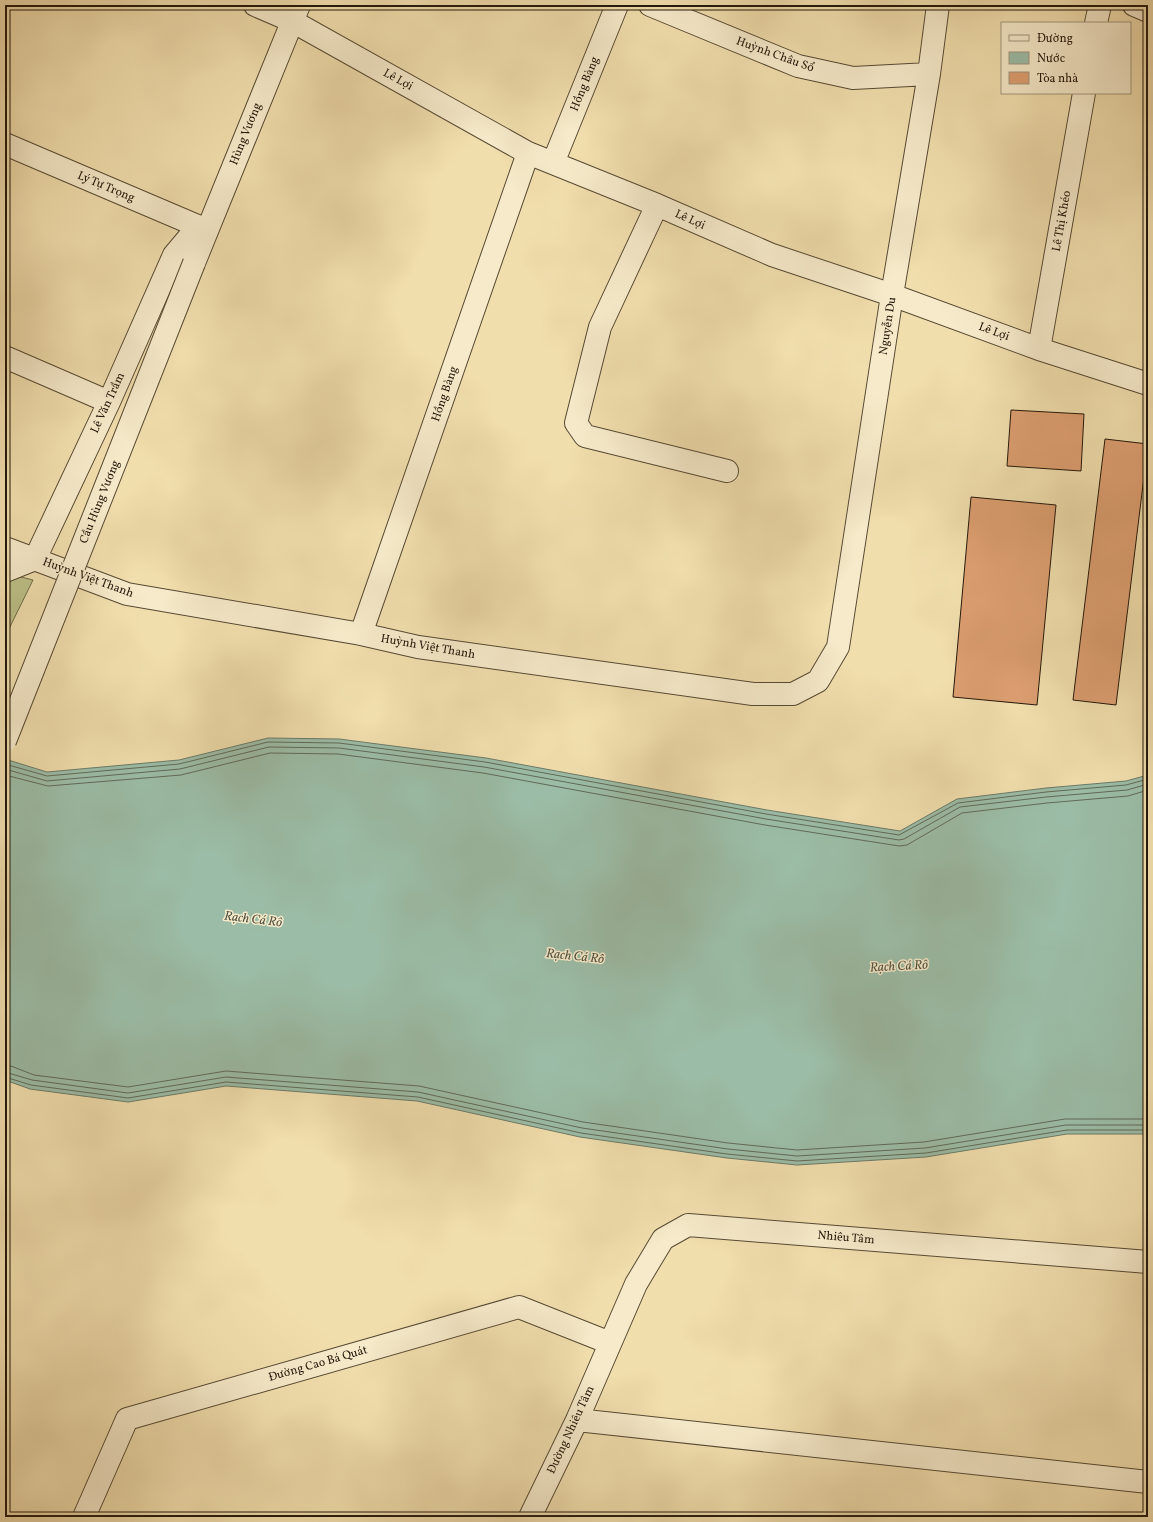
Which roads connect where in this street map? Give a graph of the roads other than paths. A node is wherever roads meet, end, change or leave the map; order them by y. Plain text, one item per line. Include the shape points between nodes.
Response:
1 (255, 5) edge
2 (617, 5) edge
3 (650, 5) edge
4 (938, 5) edge
5 (1100, 5) edge
6 (1134, 5) edge
7 (1148, 11) edge
8 (296, 13) edge
9 (1096, 22) edge
10 (929, 74) junction
11 (1084, 94) edge
12 (5, 144) edge
13 (528, 153) junction
14 (553, 163) junction
15 (657, 205) junction
16 (207, 230) junction
17 (194, 264) joint
18 (892, 296) junction
19 (1039, 349) junction
20 (5, 357) edge
21 (1148, 384) edge
22 (109, 402) junction
23 (727, 471) dead end
24 (5, 548) edge
25 (35, 559) junction
26 (5, 571) edge
27 (361, 634) junction
28 (838, 647) joint
29 (5, 741) edge
30 (1148, 1262) edge
31 (610, 1343) junction
32 (576, 1420) junction
33 (1148, 1482) edge
34 (84, 1517) edge
35 (530, 1517) edge

1 - 8 street, Lê Lợi
2 - 14 street, Hồng Bàng
3 - 10 street, Huỳnh Châu Sổ via 798,66 852,78
4 - 10 street, Nguyễn Du
5 - 9 street
6 - 7 street
8 - 13 street, Lê Lợi
8 - 16 street, Hùng Vương
10 - 18 street, Nguyễn Du
11 - 19 street, Lê Thị Khéo
12 - 16 street, Lý Tự Trọng
13 - 14 street, Lê Lợi
13 - 27 street, Hồng Bàng
14 - 15 street, Lê Lợi
15 - 18 street, Lê Lợi via 772,255
15 - 23 street via 600,327 576,423 584,436
16 - 17 street, Hùng Vương
16 - 22 street, Lê Văn Trầm via 190,236 174,255
17 - 29 street, Cầu Hùng Vương, bridge
18 - 19 street, Lê Lợi
18 - 28 street, Nguyễn Du
19 - 21 street, Lê Lợi
20 - 22 street
22 - 25 street, Lê Văn Trầm
24 - 25 street, Huỳnh Việt Thanh
25 - 26 street
25 - 27 street, Huỳnh Việt Thanh via 127,594
27 - 28 street, Huỳnh Việt Thanh via 418,647 754,694 793,694 818,681
30 - 31 street, Nhiêu Tâm via 688,1225 663,1239 636,1284
31 - 32 street, Đường Nhiêu Tâm
31 - 34 street, Đường Cao Bá Quát via 519,1307 127,1418
32 - 33 street
32 - 35 street, Đường Nhiêu Tâm

